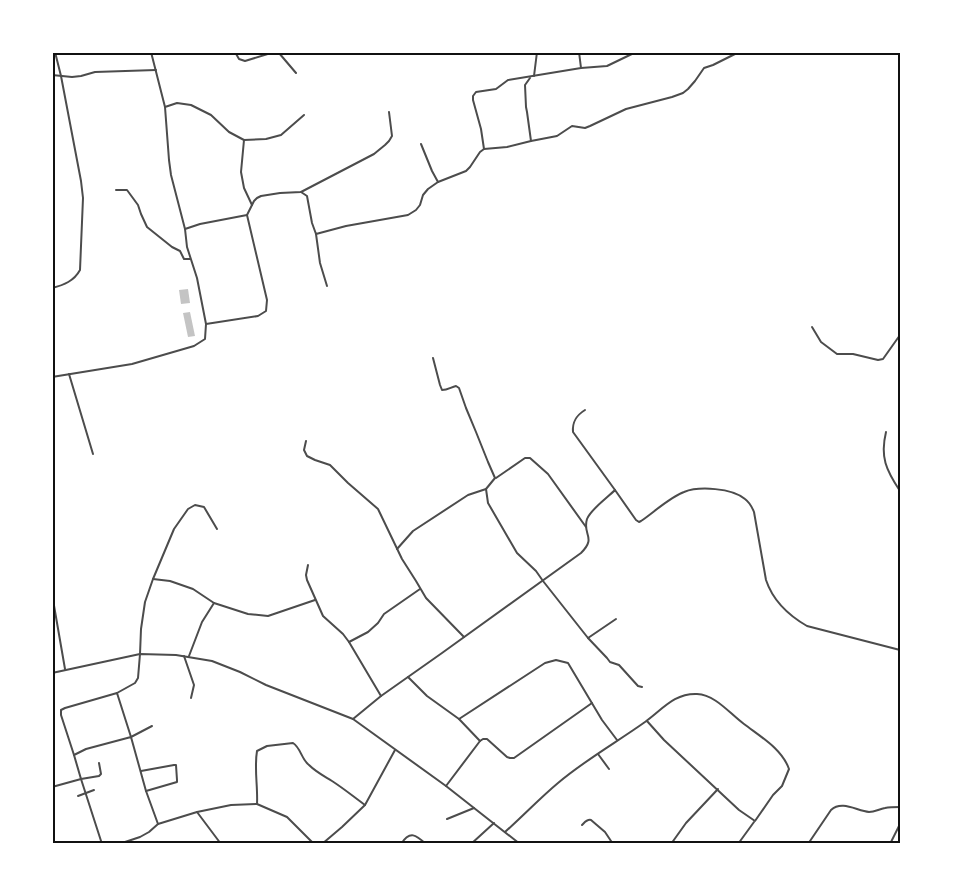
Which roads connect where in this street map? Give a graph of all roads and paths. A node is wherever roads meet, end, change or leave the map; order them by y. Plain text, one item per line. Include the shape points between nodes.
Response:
1 (54, 52) edge
2 (151, 52) edge
3 (235, 52) edge
4 (537, 52) edge
5 (579, 52) edge
6 (636, 52) edge
7 (739, 52) edge
8 (581, 68) junction
9 (156, 70) junction
10 (296, 73) dead end
11 (52, 75) edge
12 (61, 76) junction
13 (531, 76) junction
14 (534, 76) junction
15 (164, 107) junction
16 (389, 112) dead end
17 (304, 115) dead end
18 (244, 140) junction
19 (531, 140) junction
20 (420, 144) dead end
21 (484, 149) junction
22 (438, 182) junction
23 (116, 190) dead end
24 (301, 192) junction
25 (252, 205) junction
26 (247, 214) junction
27 (185, 229) junction
28 (316, 234) junction
29 (190, 259) junction
30 (327, 286) dead end
31 (52, 288) edge
32 (206, 324) junction
33 (812, 328) dead end
34 (900, 335) edge
35 (433, 358) dead end
36 (70, 374) junction
37 (52, 377) edge
38 (585, 410) dead end
39 (886, 432) dead end
40 (306, 441) dead end
41 (93, 454) dead end
42 (495, 478) junction
43 (486, 488) junction
44 (615, 490) junction
45 (900, 491) edge
46 (586, 527) junction
47 (217, 529) dead end
48 (397, 549) junction
49 (308, 565) dead end
50 (153, 579) junction
51 (543, 582) junction
52 (421, 589) junction
53 (52, 594) edge
54 (315, 600) junction
55 (214, 603) junction
56 (616, 619) dead end
57 (464, 637) junction
58 (588, 638) junction
59 (349, 642) junction
60 (900, 650) edge
61 (140, 654) junction
62 (184, 656) junction
63 (189, 656) junction
64 (66, 669) junction
65 (52, 673) edge
66 (408, 677) junction
67 (642, 687) dead end
68 (117, 693) junction
69 (381, 696) junction
70 (191, 698) dead end
71 (592, 703) junction
72 (459, 718) junction
73 (353, 719) junction
74 (647, 721) junction
75 (152, 726) dead end
76 (130, 737) junction
77 (618, 740) junction
78 (480, 741) junction
79 (396, 750) junction
80 (598, 754) junction
81 (74, 755) junction
82 (99, 763) dead end
83 (609, 769) dead end
84 (141, 771) junction
85 (81, 779) junction
86 (446, 786) junction
87 (52, 787) edge
88 (718, 789) junction
89 (94, 790) dead end
90 (146, 791) junction
91 (85, 793) junction
92 (78, 796) dead end
93 (257, 804) junction
94 (365, 805) junction
95 (900, 807) edge
96 (474, 808) junction
97 (198, 812) junction
98 (447, 819) dead end
99 (755, 821) junction
100 (494, 823) junction
101 (158, 824) junction
102 (582, 824) dead end
103 (900, 824) edge
104 (505, 832) junction
105 (102, 844) edge
106 (119, 844) edge
107 (221, 844) edge
108 (314, 844) edge
109 (322, 844) edge
110 (401, 844) edge
111 (426, 844) edge
112 (471, 844) edge
113 (520, 844) edge
114 (613, 844) edge
115 (671, 844) edge
116 (738, 844) edge
117 (808, 844) edge
118 (890, 844) edge

1 - 12 street
2 - 9 street
3 - 10 street via 239,59 245,61 270,53 279,54
4 - 14 street
5 - 8 street
6 - 8 street via 607,66
7 - 19 street via 704,68 688,88 672,97 626,109 585,128 572,126 556,136
8 - 14 street
9 - 12 street
9 - 15 street
11 - 12 street
12 - 31 street via 82,189 81,260 77,276
13 - 14 street
13 - 19 street via 525,85
13 - 21 street via 508,80 496,88 474,93
15 - 18 street via 176,103 190,105 211,115 229,132
15 - 27 street via 169,160
16 - 24 street via 392,136 385,145
17 - 18 street via 281,136
18 - 25 street via 241,172
19 - 21 street
20 - 22 street
21 - 22 street via 466,171
22 - 28 street via 426,192 412,213
23 - 29 street via 127,190 138,204 147,227 180,251 184,259
24 - 25 street via 261,196
24 - 28 street via 307,196
25 - 26 street
26 - 27 street
26 - 32 street via 267,300 266,311 258,316
27 - 29 street
28 - 30 street
29 - 32 street
32 - 36 street via 205,339 194,346 132,364
33 - 34 street via 820,342 837,354 878,360 884,359
35 - 42 street via 442,390 459,388
36 - 37 street
36 - 41 street
38 - 44 street via 575,418 574,432
39 - 45 street via 883,446 885,461
40 - 48 street via 304,450 307,456 330,466 378,509
42 - 43 street
42 - 46 street via 530,458 548,474
43 - 48 street via 468,495 413,531
43 - 51 street via 488,503 517,554
44 - 46 street via 592,512
44 - 60 street via 639,522 682,492 702,488 724,490 744,498 754,512 769,589 794,619 807,626
46 - 51 street via 587,546
47 - 50 street via 204,507 195,505 188,509 174,529
48 - 52 street
49 - 54 street via 307,580
50 - 55 street via 193,589
50 - 61 street via 145,602
51 - 57 street
51 - 58 street
52 - 57 street
52 - 59 street via 384,614 368,632
53 - 64 street
54 - 55 street via 268,616 248,614
54 - 59 street via 323,616
55 - 63 street via 202,622
56 - 58 street
57 - 66 street
58 - 67 street via 610,662 619,665
59 - 69 street
61 - 62 street
61 - 64 street
61 - 68 street via 138,678
62 - 63 street
62 - 70 street via 194,685
63 - 73 street via 212,661
64 - 65 street
66 - 69 street
66 - 72 street via 427,696
68 - 76 street
68 - 81 street via 61,710
69 - 73 street
71 - 72 street via 568,663 556,660 545,663
71 - 77 street
71 - 78 street via 514,758 506,757 487,739
72 - 78 street
73 - 79 street
74 - 77 street
74 - 88 street
74 - 99 street via 672,700 696,694 708,696 772,745 786,760 789,769 782,786
75 - 76 street
76 - 81 street
76 - 84 street
77 - 80 street
78 - 86 street
79 - 86 street
79 - 94 street
80 - 83 street
80 - 104 street via 559,782
81 - 85 street
82 - 85 street via 99,776
84 - 90 street
84 - 90 street via 174,765 177,768 176,782
85 - 87 street
85 - 91 street
86 - 96 street
88 - 99 street
88 - 115 street
89 - 91 street
90 - 101 street
91 - 92 street
91 - 105 street
93 - 94 street via 257,751 267,746 292,743 316,772
93 - 97 street via 231,805
93 - 108 street via 287,817
94 - 109 street
95 - 117 street via 868,812 835,806
96 - 98 street
96 - 100 street
97 - 101 street
97 - 107 street
99 - 116 street
100 - 104 street
100 - 112 street
101 - 106 street via 140,837
102 - 114 street via 591,820
103 - 118 street
104 - 113 street
110 - 111 street via 410,835

